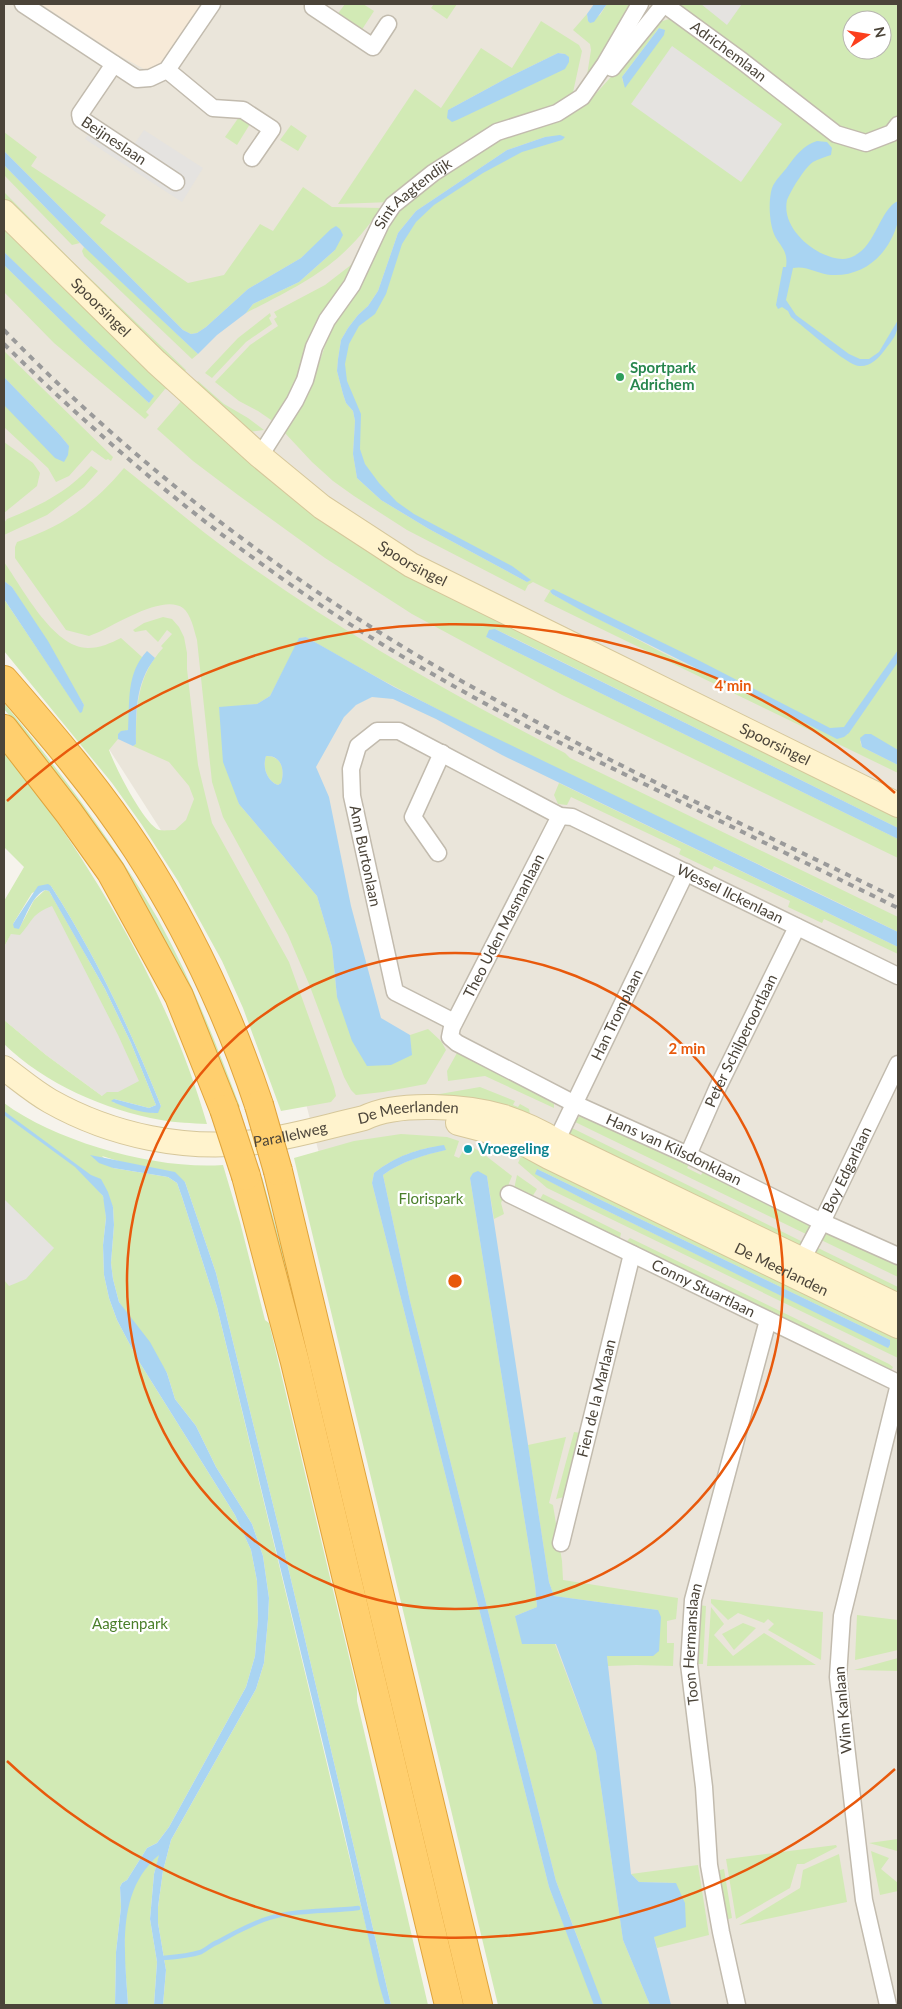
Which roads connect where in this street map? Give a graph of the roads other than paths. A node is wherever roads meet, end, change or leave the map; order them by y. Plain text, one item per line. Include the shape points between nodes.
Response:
1 (23, 4) edge
2 (212, 4) edge
3 (313, 4) edge
4 (640, 4) edge
5 (664, 4) edge
6 (388, 24) dead end
7 (114, 64) junction
8 (167, 70) junction
9 (582, 97) junction
10 (898, 125) edge
11 (252, 158) dead end
12 (176, 182) dead end
13 (4, 212) edge
14 (260, 456) junction
15 (4, 680) edge
16 (4, 729) edge
17 (442, 753) junction
18 (898, 805) edge
19 (560, 816) junction
20 (438, 853) dead end
21 (686, 872) junction
22 (797, 927) junction
23 (898, 976) edge
24 (452, 1030) junction
25 (898, 1064) edge
26 (4, 1068) edge
27 (575, 1104) junction
28 (364, 1118) joint
29 (553, 1149) junction
30 (688, 1155) junction
31 (509, 1194) dead end
32 (822, 1222) junction
33 (632, 1254) junction
34 (898, 1256) edge
35 (798, 1267) junction
36 (898, 1306) edge
37 (768, 1320) junction
38 (898, 1326) edge
39 (898, 1382) edge
40 (898, 1388) edge
41 (561, 1543) dead end
42 (449, 2005) edge
43 (478, 2005) edge
44 (737, 2005) edge
45 (888, 2005) edge

1 - 7 street
2 - 8 street
3 - 6 street via 312,7 374,47
4 - 9 street, Sint Aagtendijk
5 - 9 street, Adrichemlaan via 606,76
5 - 10 street, Adrichemlaan via 836,134 866,142 892,133
7 - 8 street via 137,79 150,78
7 - 12 street, Beijneslaan via 80,114 80,119
8 - 11 street via 213,108 243,110 272,129
9 - 14 street, Sint Aagtendijk via 557,113 497,132 433,173 393,206 381,223 352,285 327,320 296,401
13 - 14 main road, Spoorsingel via 156,362
14 - 18 main road, Spoorsingel via 322,507 411,564
15 - 43 highway, bridge via 90,783 173,908 232,1030 259,1105 278,1171
16 - 42 highway, bridge via 111,872 179,996 224,1109 246,1176 295,1362
17 - 19 street, Ann Burtonlaan
17 - 20 street via 413,816
17 - 24 street, Ann Burtonlaan via 400,731 378,730 358,746 351,769 352,796 395,992
19 - 21 street, Wessel Ilckenlaan via 572,817
19 - 24 street, Theo Uden Masmanlaan
21 - 22 street, Wessel Ilckenlaan
21 - 27 street, Han Tromplaan
22 - 23 street, Wessel Ilckenlaan
22 - 30 street, Peter Schilperoortlaan
24 - 27 street, Hans van Kilsdonklaan via 457,1043
25 - 32 street, Boy Edgarlaan
26 - 28 main road, Parallelweg via 49,1101 100,1124 163,1142 214,1145 257,1142
27 - 29 street, Han Tromplaan
27 - 30 street, Hans van Kilsdonklaan
28 - 29 main road, De Meerlanden via 376,1112 400,1108 476,1111 504,1117 539,1131
29 - 35 main road, De Meerlanden
30 - 32 street, Hans van Kilsdonklaan
31 - 33 street, Conny Stuartlaan
32 - 34 street, Hans van Kilsdonklaan
32 - 35 street, Boy Edgarlaan
33 - 37 street, Conny Stuartlaan
33 - 41 street, Fien de la Marlaan
35 - 36 main road, De Meerlanden
35 - 38 main road, De Meerlanden
37 - 39 street, Conny Stuartlaan
37 - 44 street, Toon Hermanslaan via 693,1600 690,1664 709,1865
40 - 45 street, Wim Kanlaan via 842,1616 838,1677 864,1900

